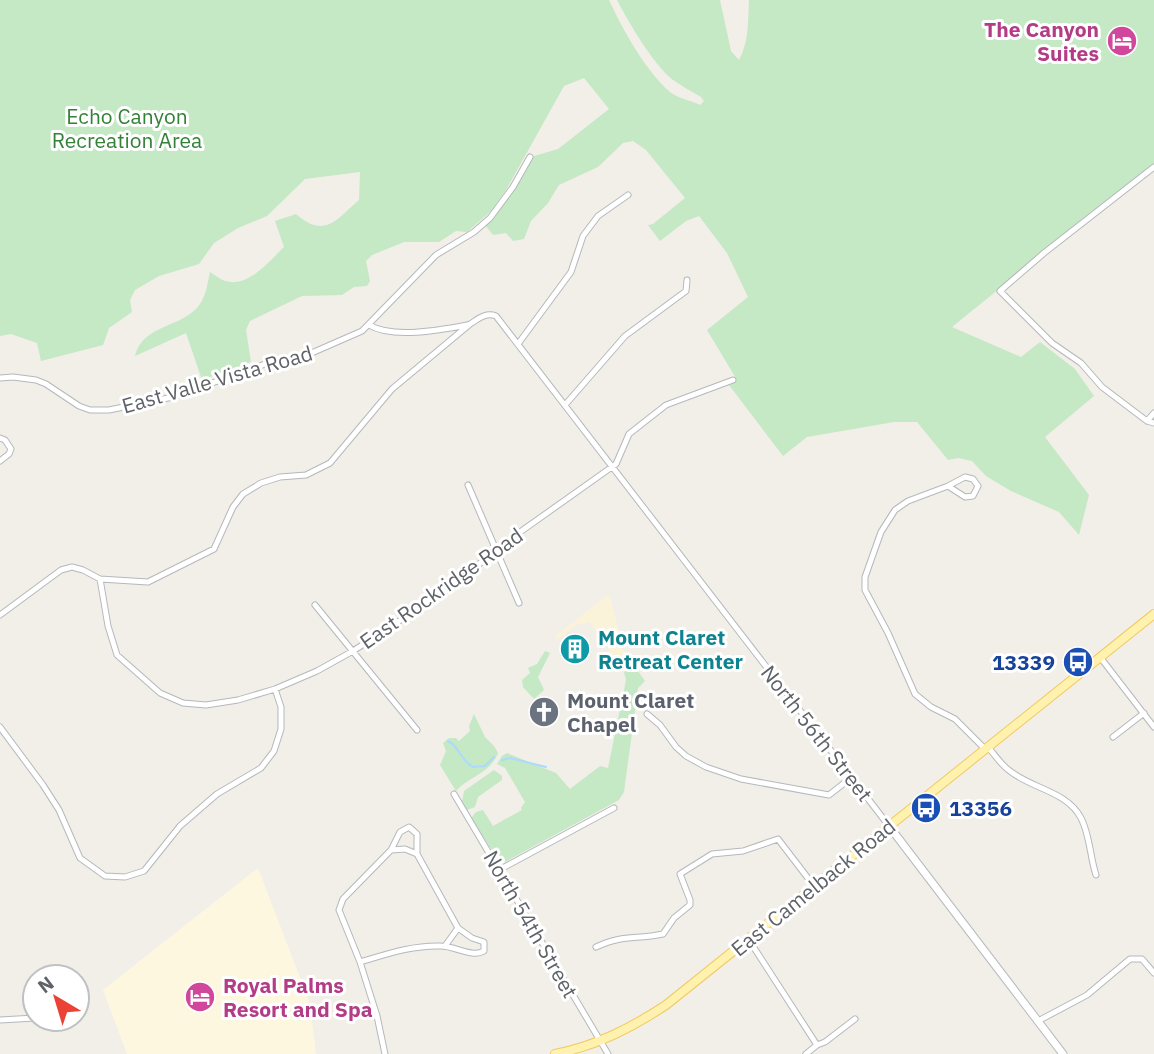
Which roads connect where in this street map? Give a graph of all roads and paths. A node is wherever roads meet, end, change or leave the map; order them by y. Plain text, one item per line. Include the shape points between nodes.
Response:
1 (530, 157) dead end
2 (1154, 167) edge
3 (628, 195) dead end
4 (687, 280) dead end
5 (470, 324) junction
6 (369, 325) junction
7 (517, 344) junction
8 (0, 378) edge
9 (733, 380) dead end
10 (565, 405) junction
11 (1154, 413) edge
12 (1147, 421) junction
13 (1154, 424) edge
14 (0, 438) edge
15 (0, 461) edge
16 (611, 467) junction
17 (468, 485) dead end
18 (948, 486) junction
19 (496, 551) junction
20 (100, 579) junction
21 (519, 603) dead end
22 (315, 605) dead end
23 (1154, 614) edge
24 (0, 615) edge
25 (353, 651) junction
26 (1100, 657) junction
27 (275, 689) junction
28 (1144, 713) junction
29 (647, 714) dead end
30 (0, 727) edge
31 (1154, 727) edge
32 (417, 730) dead end
33 (1113, 737) dead end
34 (986, 748) junction
35 (852, 777) junction
36 (454, 794) dead end
37 (614, 808) dead end
38 (889, 826) junction
39 (391, 850) junction
40 (417, 854) junction
41 (499, 870) junction
42 (1096, 875) dead end
43 (814, 886) junction
44 (458, 928) junction
45 (749, 940) junction
46 (445, 946) junction
47 (596, 947) dead end
48 (360, 962) junction
49 (1154, 973) edge
50 (21, 1019) edge
51 (855, 1019) dead end
52 (0, 1020) edge
53 (1038, 1021) junction
54 (601, 1042) junction
55 (817, 1045) junction
56 (385, 1054) edge
57 (555, 1054) edge
58 (608, 1054) edge
59 (806, 1054) edge
60 (1063, 1054) edge

1 - 6 street, East Valle Vista Road via 490,218 436,255
2 - 12 street via 1000,291 1052,343
3 - 7 street via 598,216 583,236 567,278
4 - 10 street via 686,291 625,336
5 - 6 street via 403,332 379,331
5 - 7 street, North 56th Street via 492,314
5 - 20 street via 392,389 330,463 306,475 261,483 243,494 214,549 148,582
6 - 8 street, East Valle Vista Road via 291,362 268,363 173,397 108,410 79,406 36,380
7 - 10 street, North 56th Street
9 - 16 street, East Rockridge Road via 666,405 629,434
10 - 16 street, North 56th Street
11 - 12 street
12 - 13 street
14 - 15 street via 11,449
16 - 19 street, East Rockridge Road
16 - 35 street, North 56th Street
17 - 19 street
18 - 18 street via 965,477 978,486 973,496 965,497
18 - 34 street via 895,510 881,532 865,590 915,694 956,719
19 - 21 street
19 - 25 street, East Rockridge Road
20 - 24 street via 72,567 61,570
20 - 27 street, East Rockridge Road via 117,655 160,693 183,704 206,705
22 - 25 street
23 - 26 main road, East Camelback Road
25 - 27 street, East Rockridge Road
25 - 32 street
26 - 28 street
26 - 34 main road, East Camelback Road
27 - 30 street via 281,729 274,751 261,768 217,794 191,815 144,871 125,877 105,876 80,858 59,810
28 - 31 street
28 - 33 street
29 - 35 street via 686,757 723,774 829,795
34 - 38 main road, East Camelback Road
34 - 42 street via 1009,771 1058,795 1074,809 1086,832
35 - 38 street, North 56th Street
36 - 41 street, North 54th Street
37 - 41 street
38 - 43 main road, East Camelback Road
38 - 53 main road, North 56th Street
39 - 40 street
39 - 40 street via 400,832 409,827 417,834
39 - 48 street via 343,899 339,909
40 - 44 street
41 - 54 street, North 54th Street
43 - 45 main road, East Camelback Road
43 - 47 street via 778,838 743,851 718,852 680,874 690,905 663,934 626,936
44 - 46 street
44 - 46 street via 486,947 480,954
45 - 54 main road, East Camelback Road via 666,1005
45 - 55 street
46 - 48 street via 415,946
48 - 56 street
49 - 53 street via 1142,959 1130,959 1087,995
50 - 52 street
51 - 55 street
53 - 60 main road, North 56th Street
54 - 57 main road, East Camelback Road
54 - 58 street, North 54th Street
55 - 59 street

